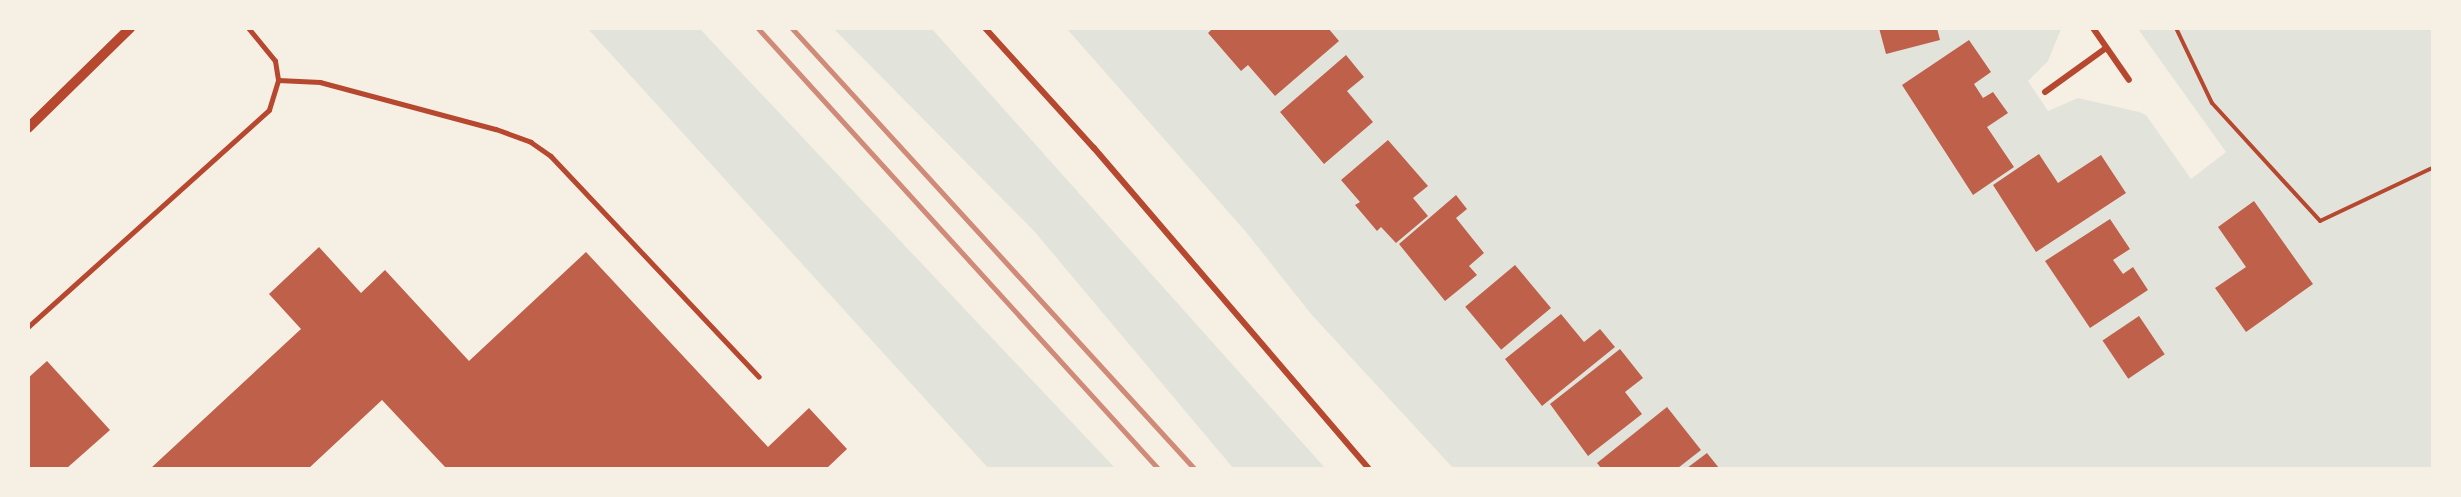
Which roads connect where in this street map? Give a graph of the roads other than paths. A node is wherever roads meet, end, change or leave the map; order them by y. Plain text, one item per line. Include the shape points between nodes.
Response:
1 (130, 28) edge
2 (248, 28) edge
3 (984, 28) edge
4 (2093, 28) edge
5 (2106, 48) junction
6 (278, 80) junction
7 (2129, 80) dead end
8 (2045, 92) dead end
9 (28, 128) edge
10 (28, 327) edge
11 (759, 376) dead end
12 (1368, 468) edge

1 - 9 street
2 - 6 lane via 275,61
3 - 12 street via 1094,148
4 - 5 street
5 - 7 street
5 - 8 street
6 - 10 lane via 269,110
6 - 11 lane via 320,82 531,142 551,156

